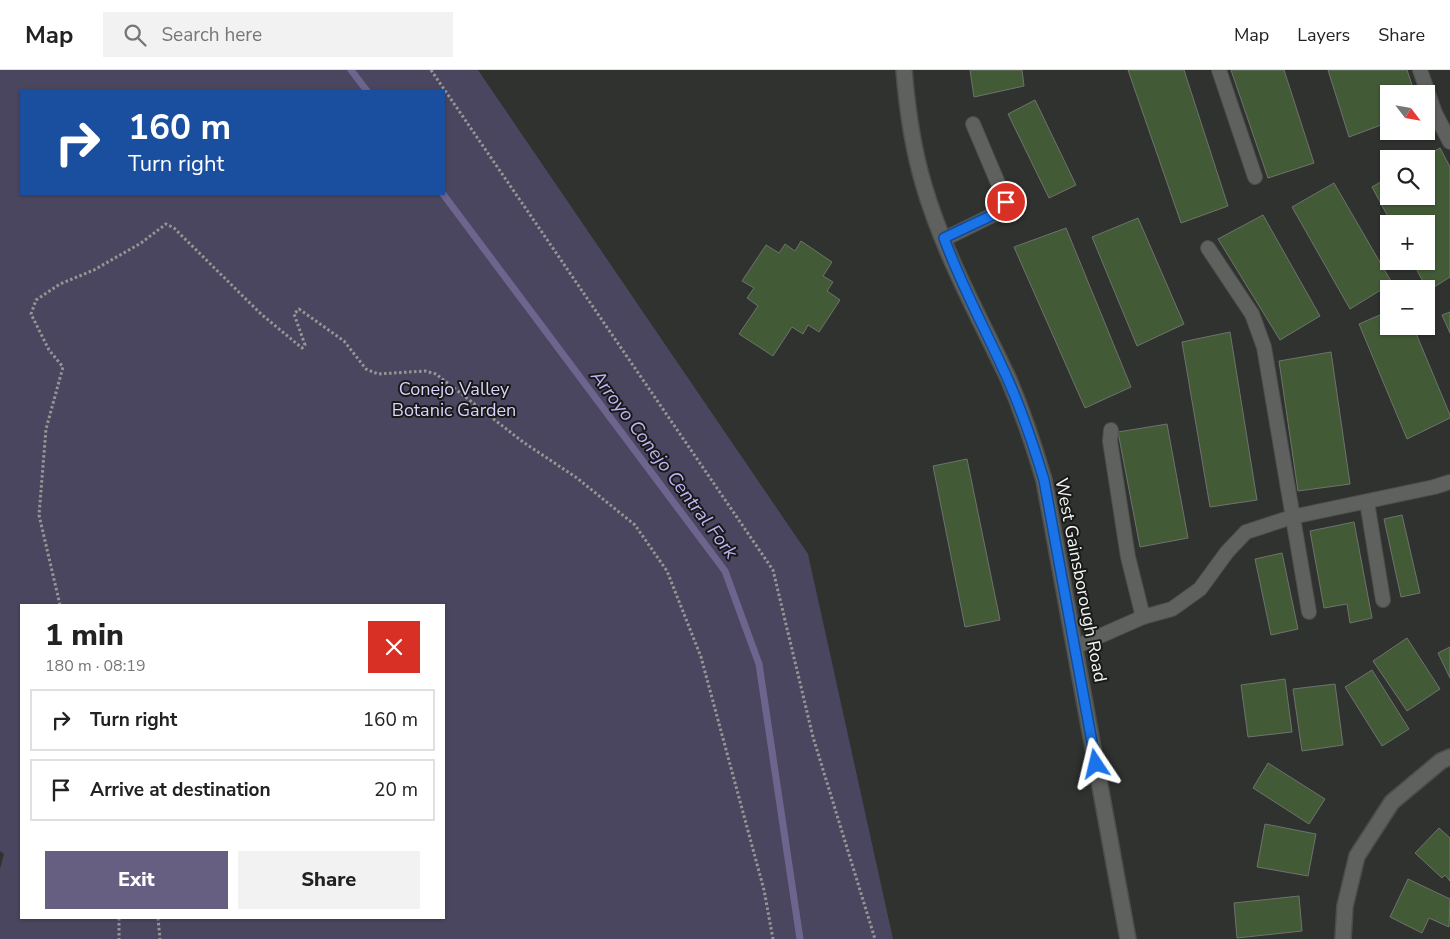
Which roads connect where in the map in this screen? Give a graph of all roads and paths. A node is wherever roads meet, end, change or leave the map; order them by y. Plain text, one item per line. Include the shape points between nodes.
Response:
1 (431, 70) edge
2 (904, 70) edge
3 (1219, 70) edge
4 (1420, 70) edge
5 (445, 90) edge
6 (445, 90) edge
7 (973, 124) dead end
8 (1450, 142) edge
9 (1255, 177) dead end
10 (944, 238) junction
11 (1208, 248) dead end
12 (1111, 430) dead end
13 (1449, 484) edge
14 (1367, 502) junction
15 (1292, 517) junction
16 (1383, 600) dead end
17 (60, 604) edge
18 (1309, 612) dead end
19 (1143, 617) junction
20 (1075, 646) junction
21 (1450, 757) edge
22 (119, 919) edge
23 (158, 919) edge
24 (119, 939) edge
25 (160, 939) edge
26 (773, 939) edge
27 (875, 939) edge
28 (1128, 939) edge
29 (1344, 939) edge

1 - 6 path
2 - 10 street, West Gainsborough Road via 906,102 924,186
3 - 9 lane
4 - 8 lane
5 - 27 path via 773,570 813,737
7 - 10 lane via 1006,202 999,212
10 - 20 street, West Gainsborough Road via 955,270 1030,432 1044,480
11 - 15 lane via 1252,314 1264,347
12 - 19 lane via 1128,557
13 - 14 lane
14 - 15 lane
14 - 16 lane
15 - 18 lane
15 - 19 lane via 1246,532 1200,589 1172,609
17 - 26 path via 39,515 46,429 63,367 31,314 36,300 60,284 94,270 141,243 166,224 302,348 305,345 294,314 299,309 344,341 366,369 378,374 425,371 436,374 635,525 667,571 700,657 764,890
19 - 20 lane
20 - 28 street, West Gainsborough Road
21 - 29 street via 1392,802 1357,856 1345,906
22 - 24 path
23 - 25 path

